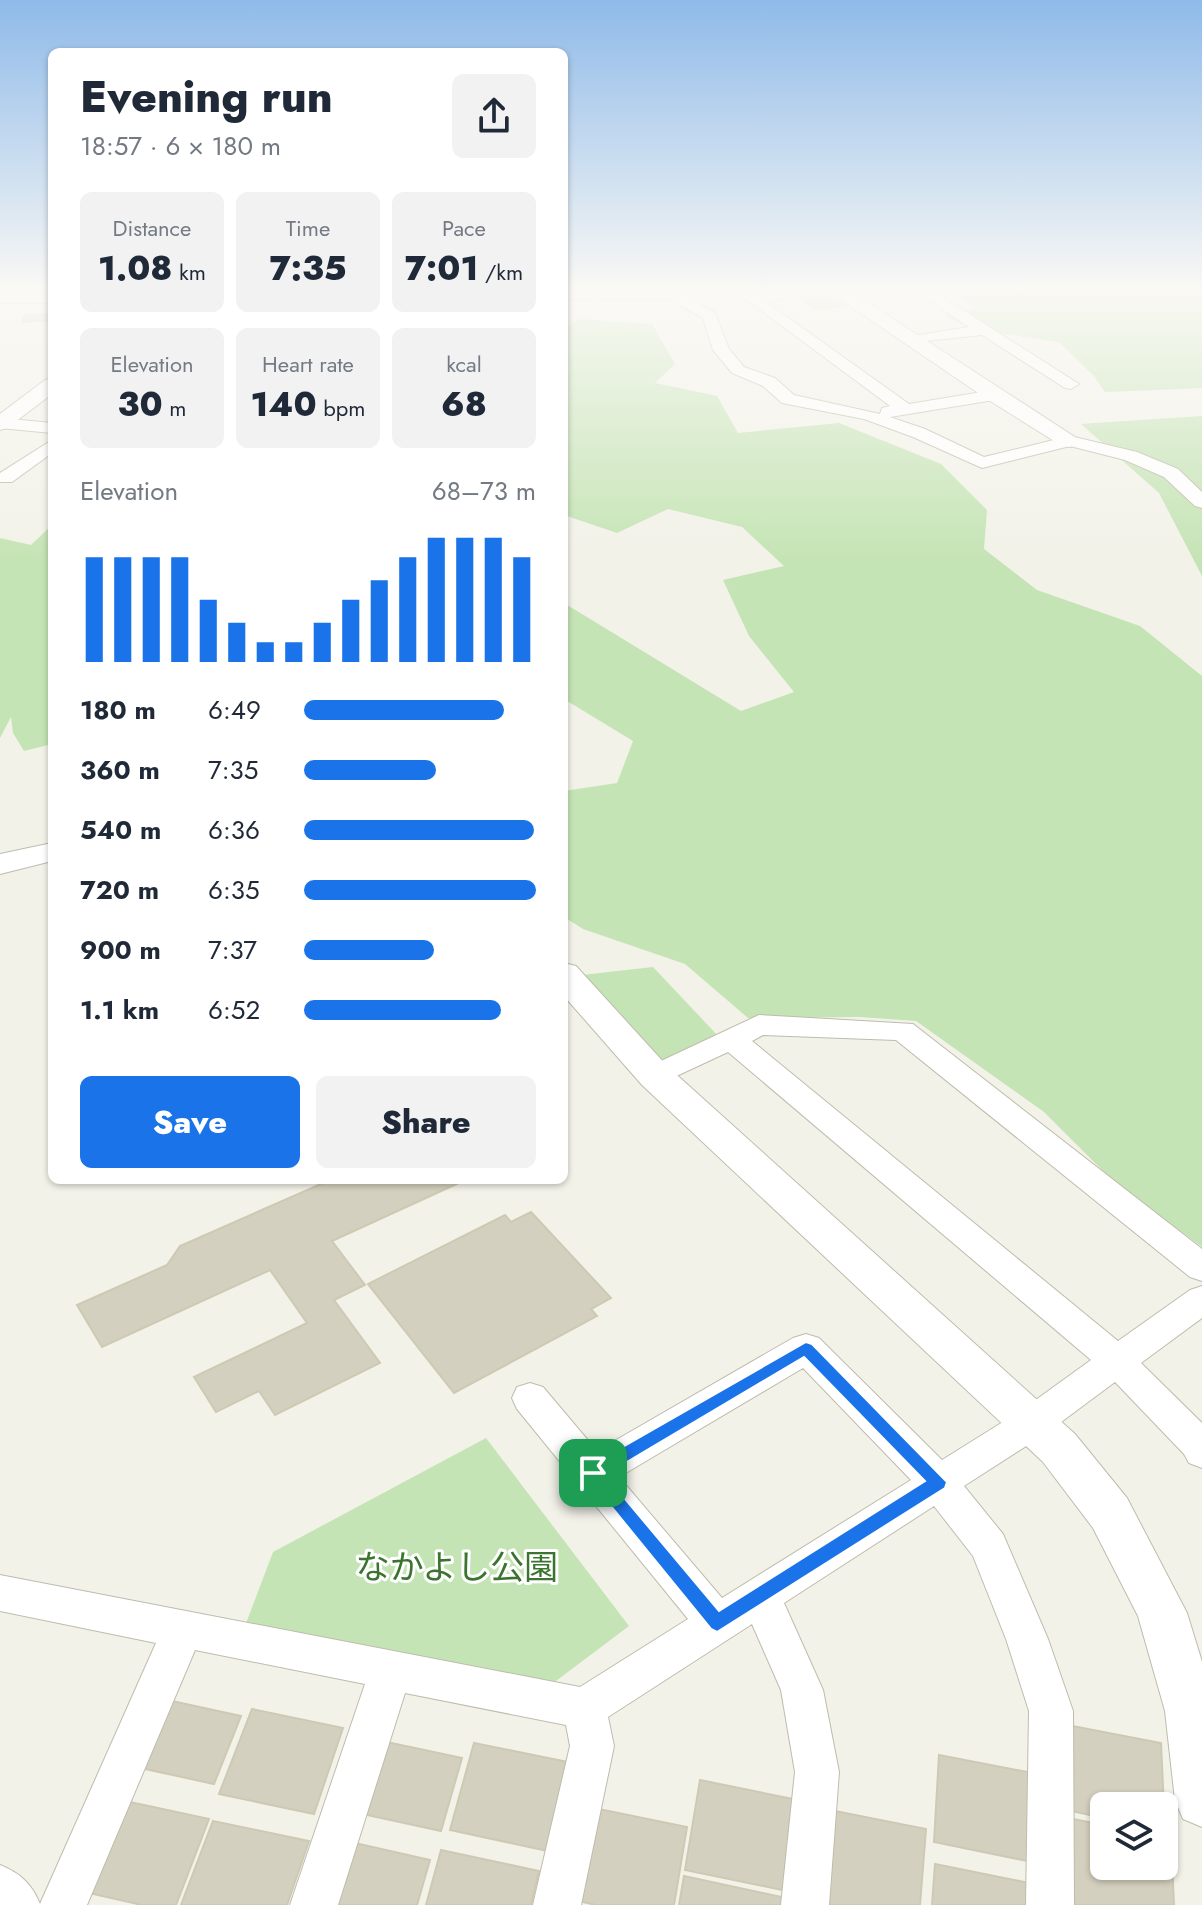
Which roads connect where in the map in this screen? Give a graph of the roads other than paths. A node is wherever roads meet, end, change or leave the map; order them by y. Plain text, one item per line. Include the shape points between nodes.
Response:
1 (764, 380) edge
2 (865, 380) edge
3 (971, 380) edge
4 (1064, 380) edge
5 (1071, 384) dead end
6 (48, 387) edge
7 (994, 395) junction
8 (905, 409) junction
9 (868, 415) junction
10 (0, 423) edge
11 (48, 428) edge
12 (1070, 441) junction
13 (48, 448) edge
14 (5, 478) dead end
15 (1202, 502) edge
16 (48, 853) edge
17 (0, 864) edge
18 (568, 978) edge
19 (731, 1039) junction
20 (655, 1076) junction
21 (1202, 1268) edge
22 (1202, 1299) edge
23 (1117, 1361) junction
24 (530, 1398) dead end
25 (1032, 1423) junction
26 (1202, 1452) edge
27 (593, 1473) junction
28 (938, 1482) junction
29 (0, 1593) edge
30 (760, 1596) junction
31 (717, 1623) junction
32 (183, 1629) junction
33 (391, 1670) junction
34 (584, 1708) junction
35 (1202, 1800) edge
36 (0, 1888) edge
37 (17, 1905) edge
38 (63, 1905) edge
39 (314, 1905) edge
40 (557, 1905) edge
41 (805, 1905) edge
42 (1050, 1905) edge

1 - 9 street via 788,399
2 - 8 street
3 - 7 street
4 - 5 street
6 - 10 street
7 - 8 street
7 - 12 street
8 - 9 street
9 - 12 street via 982,463
10 - 11 street
12 - 15 street via 1131,456 1171,473
13 - 14 street
16 - 17 street
18 - 20 street
19 - 20 street
19 - 21 street via 759,1025 903,1031
19 - 23 street
20 - 25 street
22 - 23 street
23 - 25 street
23 - 26 street
24 - 27 street
25 - 28 street
25 - 35 street via 1059,1448 1110,1513 1162,1613 1191,1711
27 - 28 street via 806,1348
27 - 31 street
28 - 30 street
28 - 42 street via 989,1546 1051,1711
29 - 32 street
30 - 31 street
30 - 41 street via 802,1690 817,1772
31 - 34 street
32 - 33 street
32 - 38 street
33 - 34 street
33 - 39 street
34 - 40 street via 592,1746
36 - 37 street

